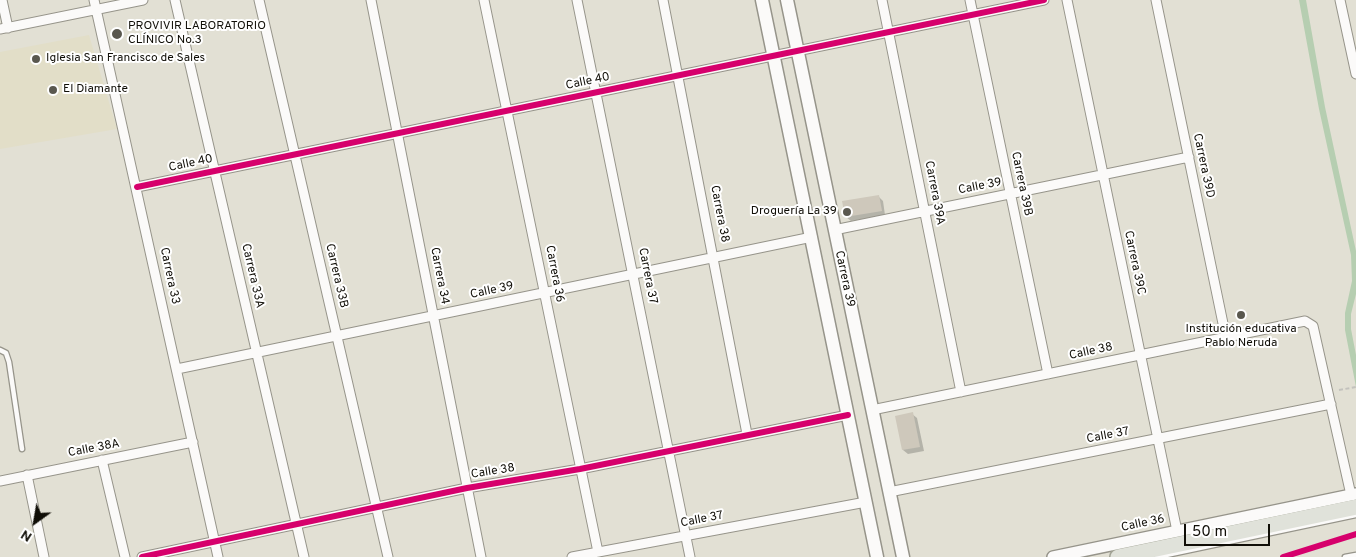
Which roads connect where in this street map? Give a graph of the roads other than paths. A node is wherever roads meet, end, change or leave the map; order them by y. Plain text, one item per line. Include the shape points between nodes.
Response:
1 (2, 0) edge
2 (94, 0) edge
3 (143, 0) edge
4 (175, 0) edge
5 (259, 0) edge
6 (371, 0) edge
7 (484, 0) edge
8 (577, 0) edge
9 (663, 0) edge
10 (762, 0) edge
11 (787, 0) edge
12 (882, 0) edge
13 (970, 0) edge
14 (1044, 0) edge
15 (1067, 0) edge
16 (1156, 0) edge
17 (1340, 0) edge
18 (96, 10) junction
19 (974, 15) junction
20 (4, 28) edge
21 (889, 32) junction
22 (798, 51) junction
23 (774, 56) junction
24 (1356, 74) edge
25 (678, 75) junction
26 (597, 92) junction
27 (508, 110) junction
28 (398, 133) junction
29 (295, 154) junction
30 (1189, 157) junction
31 (215, 171) junction
32 (1104, 175) junction
33 (136, 187) junction
34 (1010, 194) junction
35 (925, 211) junction
36 (834, 230) junction
37 (812, 237) junction
38 (714, 258) junction
39 (634, 274) junction
40 (545, 293) junction
41 (434, 316) junction
42 (337, 336) junction
43 (1226, 338) junction
44 (0, 350) edge
45 (256, 352) junction
46 (1140, 355) junction
47 (177, 369) junction
48 (1048, 374) junction
49 (961, 392) junction
50 (1331, 404) junction
51 (872, 410) junction
52 (848, 414) junction
53 (747, 434) junction
54 (1158, 439) junction
55 (193, 442) junction
56 (22, 449) dead end
57 (669, 450) junction
58 (102, 460) junction
59 (580, 469) junction
60 (27, 475) junction
61 (0, 481) edge
62 (467, 488) junction
63 (889, 492) junction
64 (866, 502) junction
65 (1355, 505) edge
66 (376, 508) junction
67 (295, 524) junction
68 (1177, 531) junction
69 (685, 536) junction
70 (214, 541) junction
71 (598, 552) junction
72 (1356, 555) edge
73 (44, 557) edge
74 (126, 557) edge
75 (142, 557) edge
76 (218, 557) edge
77 (304, 557) edge
78 (388, 557) edge
79 (481, 557) edge
80 (572, 557) edge
81 (690, 557) edge
82 (877, 557) edge
83 (903, 557) edge
84 (1053, 557) edge
85 (1118, 557) edge
86 (1157, 557) edge
87 (1345, 557) edge

1 - 20 street
2 - 18 street, Carrera 33
3 - 18 street
4 - 31 street, Carrera 33A
5 - 29 street, Carrera 33B
6 - 28 street, Carrera 34
7 - 27 street, Carrera 36
8 - 26 street, Carrera 37
9 - 25 street, Carrera 38
10 - 23 main road, Carrera 39
11 - 22 main road, Carrera 39
12 - 21 street, Carrera 39A
13 - 19 street, Carrera 39B
14 - 19 street, Calle 40
15 - 32 street, Carrera 39C
16 - 30 street, Carrera 39D
17 - 24 street
18 - 20 street
18 - 33 street, Carrera 33
19 - 21 street, Calle 40
19 - 34 street, Carrera 39B
21 - 22 street, Calle 40
21 - 35 street, Carrera 39A
22 - 23 street, Calle 40
22 - 36 main road, Carrera 39
23 - 25 street, Calle 40
23 - 37 main road, Carrera 39
25 - 26 street, Calle 40
25 - 38 street, Carrera 38
26 - 27 street, Calle 40
26 - 39 street, Carrera 37
27 - 28 street, Calle 40
27 - 40 street, Carrera 36
28 - 29 street, Calle 40
28 - 41 street, Carrera 34
29 - 31 street, Calle 40
29 - 42 street, Carrera 33B
30 - 32 street, Calle 39
30 - 43 street, Carrera 39D
31 - 33 street, Calle 40
31 - 45 street, Carrera 33A
32 - 34 street, Calle 39
32 - 46 street, Carrera 39C
33 - 47 street, Carrera 33
34 - 35 street, Calle 39
34 - 48 street, Carrera 39B
35 - 36 street, Calle 39
35 - 49 street, Carrera 39A
36 - 51 main road, Carrera 39
37 - 38 street, Calle 39
37 - 52 main road, Carrera 39
38 - 39 street, Calle 39
38 - 53 street, Carrera 38
39 - 40 street, Calle 39
39 - 57 street, Carrera 37
40 - 41 street, Calle 39
40 - 59 street, Carrera 36
41 - 42 street, Calle 39
41 - 62 street, Carrera 34
42 - 45 street, Calle 39
42 - 66 street, Carrera 33B
43 - 46 street, Calle 38
43 - 50 street, Calle 38 via 1305,321 1313,326
44 - 56 lane via 6,353 9,362
45 - 47 street, Calle 39
45 - 67 street, Carrera 33A
46 - 48 street, Calle 38
46 - 54 street, Carrera 39C
47 - 55 street, Carrera 33
48 - 49 street, Calle 38
49 - 51 street, Calle 38
50 - 54 street, Calle 37
50 - 65 street
51 - 63 main road, Carrera 39
52 - 53 street, Calle 38
52 - 64 main road, Carrera 39
53 - 57 street, Calle 38
54 - 63 street, Calle 37
54 - 68 street, Carrera 39C
55 - 58 street, Calle 38A
55 - 70 street, Carrera 33
57 - 59 street, Calle 38
57 - 69 street, Carrera 37
58 - 60 street, Calle 38A
58 - 74 street
59 - 62 street, Calle 38
59 - 71 street, Carrera 36
60 - 61 street, Calle 38A
60 - 73 street
62 - 66 street, Calle 38
62 - 79 street, Carrera 34
63 - 83 main road, Carrera 39
64 - 69 street, Calle 37
64 - 82 main road, Carrera 39
65 - 68 street, Calle 36
65 - 85 highway
65 - 86 lane
66 - 67 street, Calle 38
66 - 78 street, Carrera 33B
67 - 70 street, Calle 38
67 - 77 street, Carrera 33A
68 - 84 street, Calle 36
69 - 71 street, Calle 37
69 - 81 street, Carrera 37
70 - 75 street, Calle 38
70 - 76 street, Carrera 33
71 - 80 street, Calle 37
72 - 87 lane

